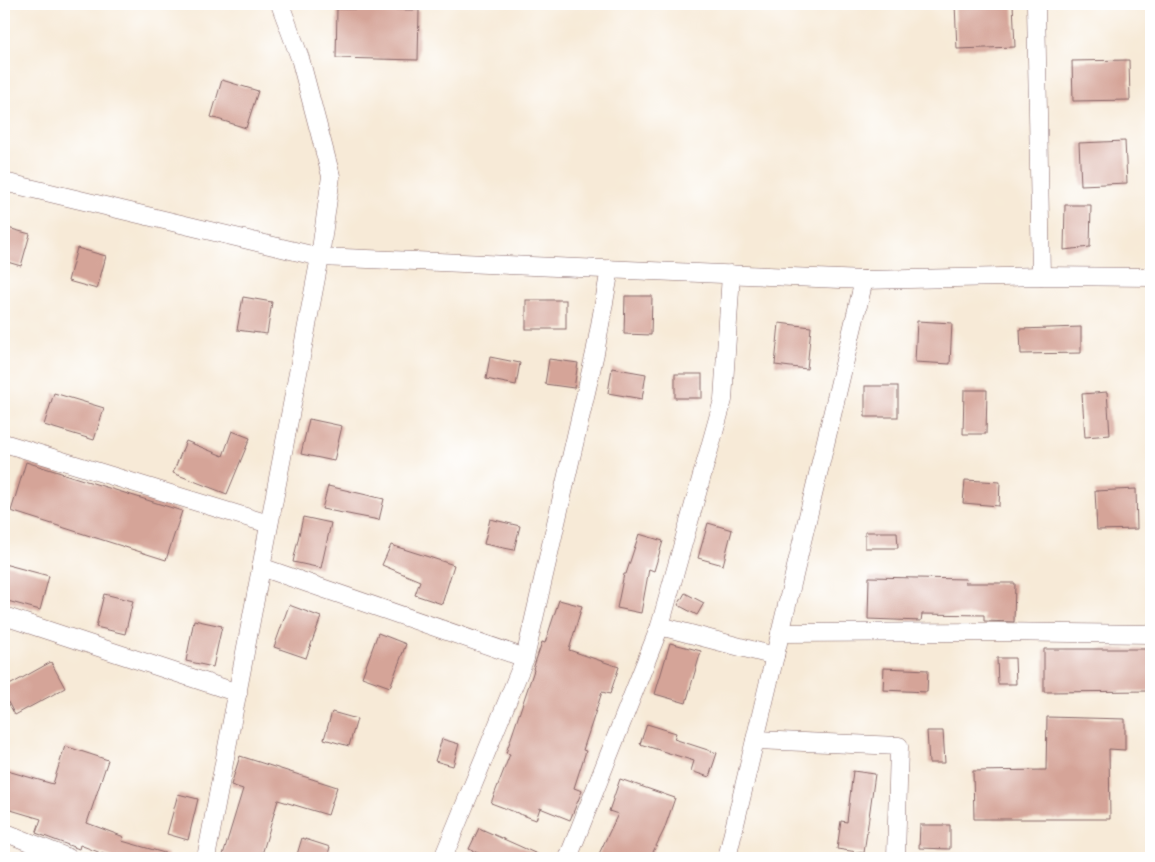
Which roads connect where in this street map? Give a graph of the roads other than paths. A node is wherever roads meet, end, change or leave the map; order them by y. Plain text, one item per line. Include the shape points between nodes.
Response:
1 (280, 4) edge
2 (1036, 4) edge
3 (4, 182) edge
4 (320, 257) junction
5 (610, 269) junction
6 (731, 274) junction
7 (1041, 276) junction
8 (1151, 278) edge
9 (864, 280) junction
10 (4, 443) edge
11 (270, 524) junction
12 (261, 567) junction
13 (4, 616) edge
14 (660, 626) junction
15 (780, 633) junction
16 (1151, 634) edge
17 (775, 656) junction
18 (525, 658) junction
19 (238, 693) junction
20 (755, 740) junction
21 (4, 832) edge
22 (69, 858) edge
23 (206, 858) edge
24 (443, 858) edge
25 (568, 858) edge
26 (727, 858) edge
27 (896, 858) edge

1 - 4 street via 300,58 332,176
2 - 7 street
3 - 4 street
4 - 5 street
4 - 11 street
5 - 6 street
5 - 18 street via 595,353
6 - 9 street
6 - 14 street via 723,400
7 - 8 street
7 - 9 street
9 - 15 street
10 - 11 street
11 - 12 street
12 - 18 street
12 - 19 street
13 - 19 street
14 - 17 street
14 - 25 street
15 - 16 street
15 - 17 street
17 - 20 street
18 - 24 street
19 - 23 street
20 - 26 street
20 - 27 street via 899,746
21 - 22 street

